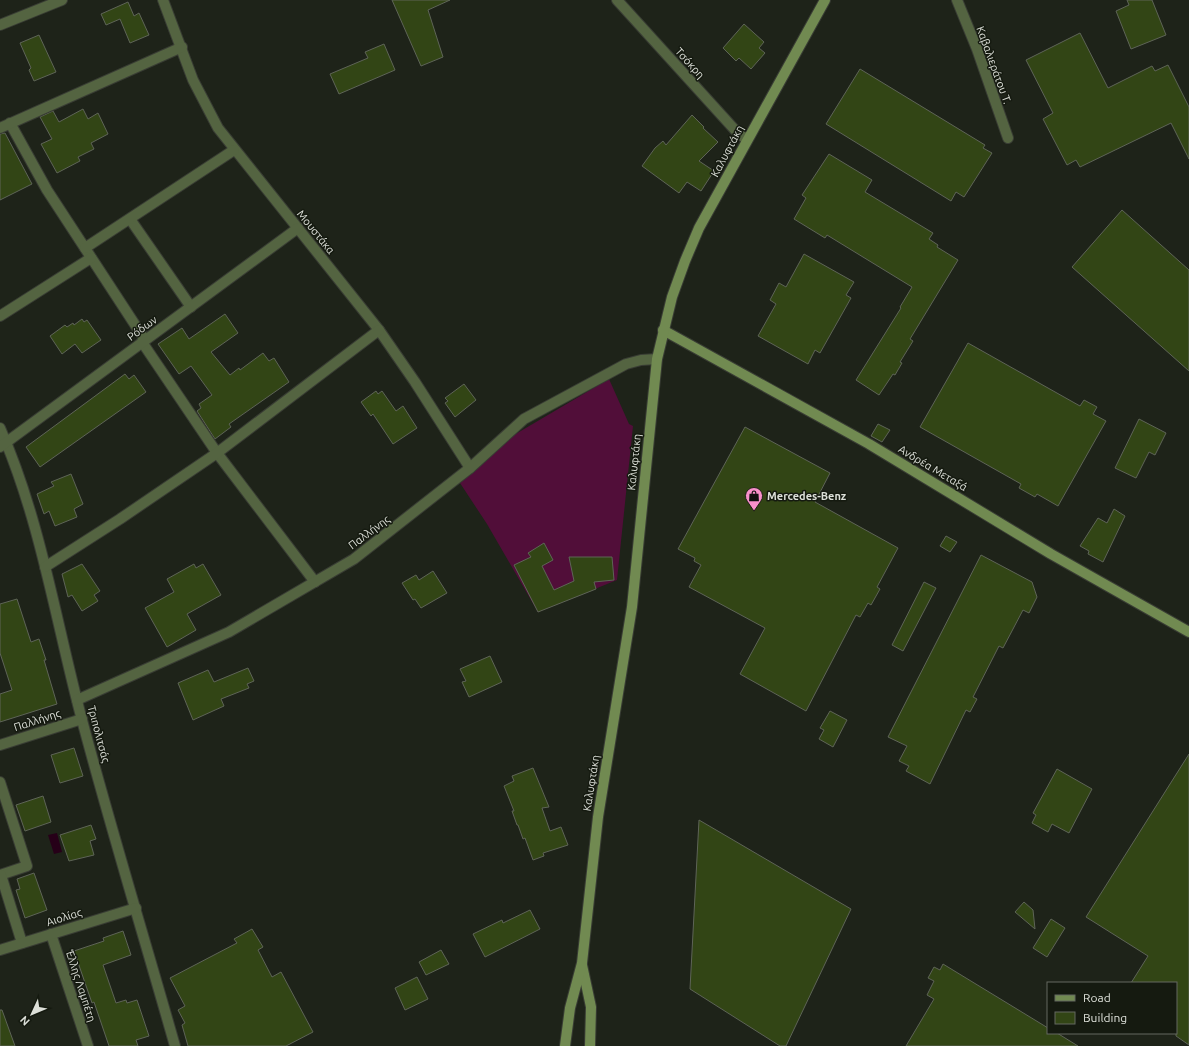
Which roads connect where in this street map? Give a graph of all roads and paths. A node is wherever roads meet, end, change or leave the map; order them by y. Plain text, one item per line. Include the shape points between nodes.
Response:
1 (62, 0) edge
2 (163, 0) edge
3 (617, 0) edge
4 (824, 0) edge
5 (957, 0) edge
6 (0, 26) edge
7 (182, 47) junction
8 (10, 123) junction
9 (0, 128) edge
10 (1008, 138) dead end
11 (747, 140) junction
12 (234, 150) junction
13 (130, 218) junction
14 (298, 228) junction
15 (85, 248) junction
16 (91, 258) junction
17 (191, 307) junction
18 (0, 316) edge
19 (380, 330) junction
20 (663, 330) junction
21 (144, 341) junction
22 (657, 359) junction
23 (0, 428) edge
24 (3, 445) edge
25 (217, 453) junction
26 (470, 468) junction
27 (45, 567) junction
28 (315, 582) junction
29 (1189, 632) edge
30 (77, 700) junction
31 (82, 719) junction
32 (0, 745) edge
33 (0, 782) edge
34 (0, 875) edge
35 (136, 908) junction
36 (51, 934) junction
37 (22, 943) junction
38 (0, 950) edge
39 (582, 963) junction
40 (88, 1046) edge
41 (175, 1046) edge
42 (565, 1046) edge
43 (590, 1046) edge

1 - 6 street
2 - 7 street, Μουστάκα
3 - 11 street, Τσόκρη
4 - 11 main road, Καλυφτάκη
5 - 10 street, Καβαλιεράτου Τ.
7 - 8 street
7 - 12 street, Μουστάκα via 193,80 218,128
8 - 9 street
8 - 15 street via 47,190
11 - 20 main road, Καλυφτάκη via 699,228 672,297
12 - 13 street
12 - 14 street, Μουστάκα
13 - 15 street
13 - 17 street
14 - 17 street, Ρόδων
14 - 19 street, Μουστάκα
15 - 16 street
16 - 18 street
16 - 21 street
17 - 21 street, Ρόδων
19 - 25 street
19 - 26 street, Μουστάκα
20 - 22 main road, Καλυφτάκη
20 - 29 main road, Ανδρέα Μεταξά via 869,444 1051,554
21 - 24 street, Ρόδων
21 - 25 street
22 - 26 street, Παλλήνης via 626,364 524,419
22 - 39 main road, Καλυφτάκη via 632,607 598,817
23 - 24 street, Τριπολιτσάς
24 - 27 street, Τριπολιτσάς via 18,472
25 - 27 street
25 - 28 street
26 - 28 street, Παλλήνης via 354,559
27 - 30 street, Τριπολιτσάς
28 - 30 street, Παλλήνης via 229,632
30 - 31 street, Τριπολιτσάς
31 - 32 street, Παλλήνης
31 - 35 street, Τριπολιτσάς
33 - 34 street via 27,866
34 - 37 street
35 - 36 street, Αιολίας
35 - 41 street, Τριπολιτσάς
36 - 37 street, Αιολίας
36 - 40 street, Έλλης Λαμπέτη
37 - 38 street, Αιολίας
39 - 42 main road, Καλυφτάκη via 570,1008
39 - 43 main road, Καλυφτάκη via 591,1007

